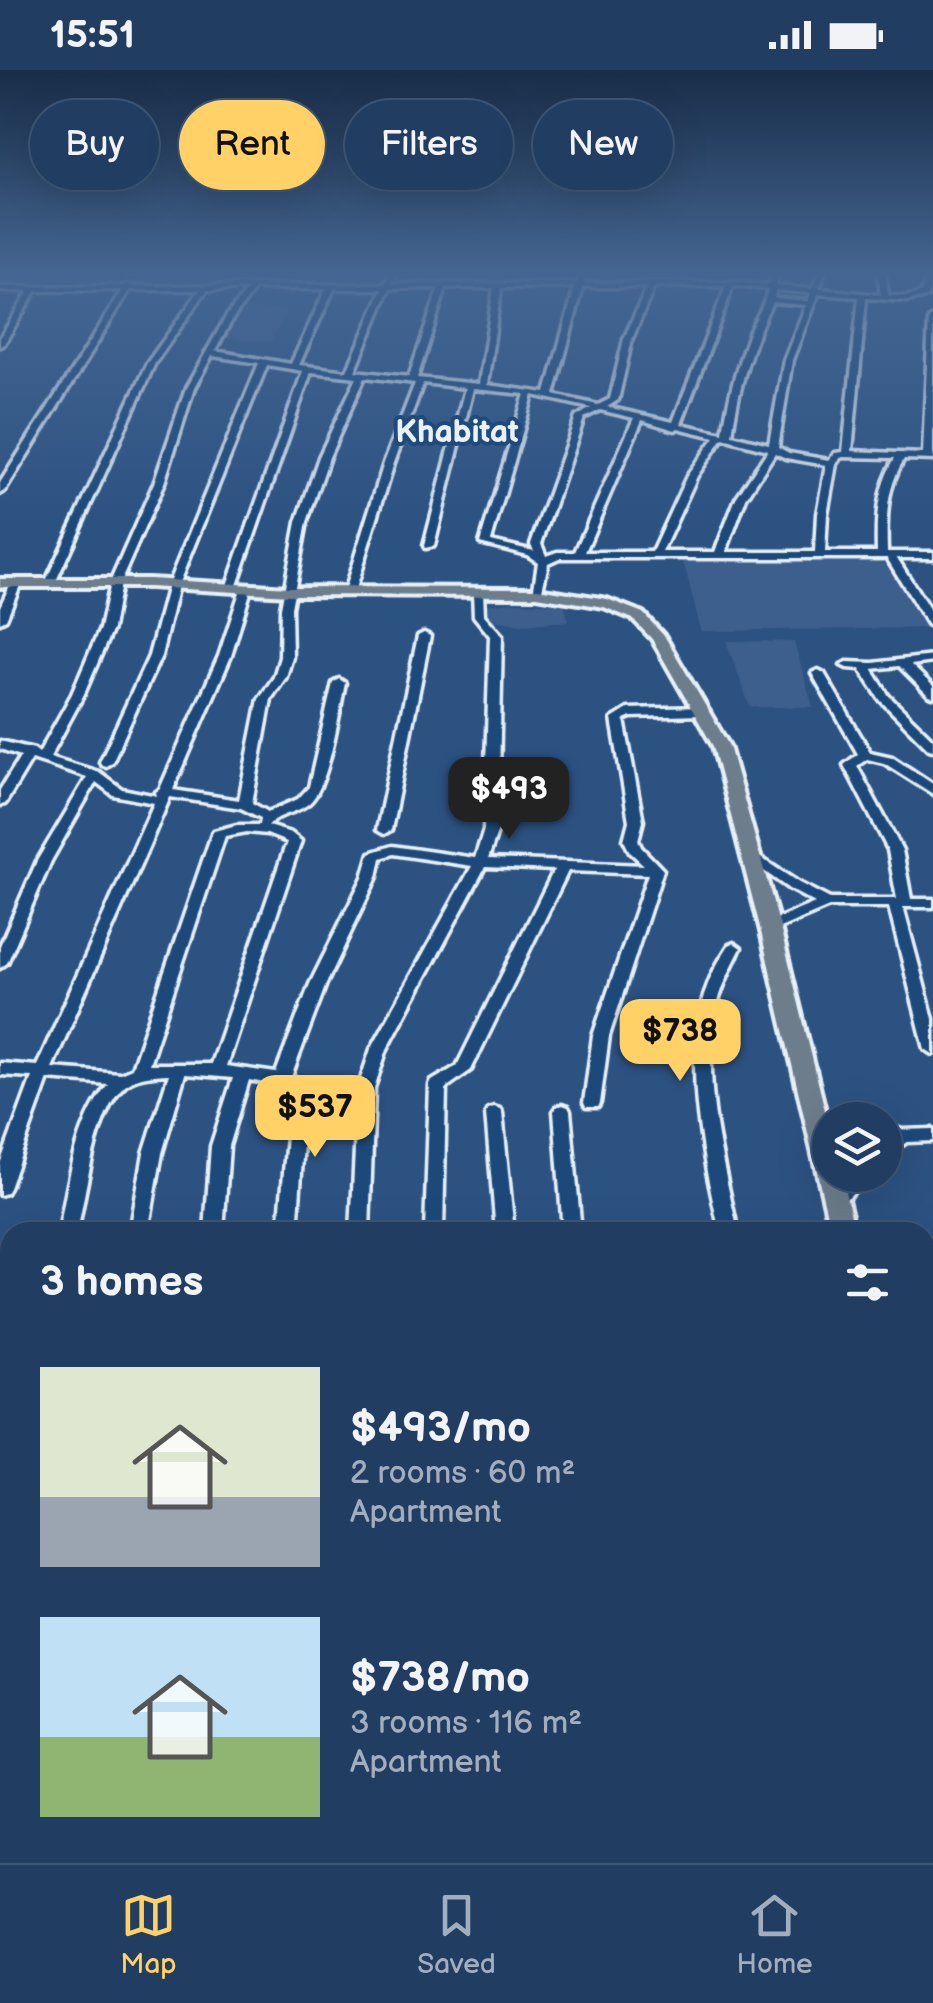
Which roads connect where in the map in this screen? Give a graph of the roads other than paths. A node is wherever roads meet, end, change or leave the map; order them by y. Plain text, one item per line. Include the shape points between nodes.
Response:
1 (84, 357) edge
2 (155, 357) edge
3 (207, 357) edge
4 (234, 357) edge
5 (298, 357) edge
6 (362, 357) edge
7 (424, 357) edge
8 (488, 357) edge
9 (559, 357) edge
10 (624, 357) edge
11 (704, 357) edge
12 (746, 357) edge
13 (789, 357) edge
14 (857, 357) edge
15 (929, 357) edge
16 (264, 361) junction
17 (294, 367) junction
18 (308, 369) junction
19 (356, 374) junction
20 (416, 380) junction
21 (470, 385) junction
22 (484, 387) junction
23 (530, 392) junction
24 (548, 396) junction
25 (595, 408) junction
26 (638, 419) junction
27 (675, 427) junction
28 (724, 437) junction
29 (773, 448) junction
30 (847, 454) junction
31 (901, 456) junction
32 (930, 457) edge
33 (831, 463) junction
34 (0, 491) edge
35 (430, 546) dead end
36 (656, 552) junction
37 (720, 553) junction
38 (579, 554) junction
39 (820, 554) junction
40 (886, 555) junction
41 (933, 555) edge
42 (543, 561) junction
43 (8, 583) edge
44 (50, 583) junction
45 (114, 583) junction
46 (173, 585) junction
47 (238, 588) junction
48 (290, 591) junction
49 (350, 592) junction
50 (478, 592) junction
51 (538, 592) junction
52 (0, 618) edge
53 (933, 624) edge
54 (424, 636) dead end
55 (933, 659) edge
56 (902, 664) junction
57 (847, 665) dead end
58 (864, 666) junction
59 (818, 673) dead end
60 (339, 683) dead end
61 (933, 694) edge
62 (703, 710) junction
63 (0, 745) edge
64 (933, 746) edge
65 (37, 754) junction
66 (866, 756) junction
67 (106, 762) dead end
68 (94, 775) junction
69 (933, 790) edge
70 (161, 796) junction
71 (0, 800) edge
72 (245, 804) junction
73 (263, 823) junction
74 (384, 830) dead end
75 (752, 856) junction
76 (480, 863) junction
77 (562, 869) junction
78 (656, 870) junction
79 (827, 903) junction
80 (900, 903) junction
81 (933, 903) edge
82 (770, 928) junction
83 (734, 948) dead end
84 (0, 963) edge
85 (933, 1049) edge
86 (218, 1067) junction
87 (0, 1069) edge
88 (140, 1071) junction
89 (178, 1071) junction
90 (42, 1072) junction
91 (242, 1072) junction
92 (120, 1079) junction
93 (282, 1080) junction
94 (592, 1103) dead end
95 (812, 1110) edge
96 (562, 1112) dead end
97 (494, 1113) dead end
98 (902, 1134) edge
99 (933, 1135) edge
100 (0, 1188) edge
101 (834, 1192) edge
102 (842, 1192) edge
103 (836, 1198) junction
104 (70, 1222) edge
105 (141, 1222) edge
106 (215, 1222) edge
107 (289, 1222) edge
108 (360, 1222) edge
109 (434, 1222) edge
110 (504, 1222) edge
111 (571, 1222) edge
112 (727, 1222) edge
113 (841, 1222) edge

1 - 34 street
2 - 44 street
3 - 45 street
4 - 16 street
5 - 17 street
6 - 19 street
7 - 20 street
8 - 22 street
9 - 24 street
10 - 25 street via 614,400
11 - 27 street
12 - 28 street
13 - 29 street
14 - 30 street
15 - 32 street
16 - 17 street
16 - 46 street
17 - 18 street
18 - 19 street
18 - 47 street
19 - 20 street
19 - 48 street via 302,522
20 - 21 street
20 - 49 street
21 - 22 street
21 - 35 street
22 - 23 street
23 - 24 street
23 - 42 street via 485,543
24 - 25 street
25 - 26 street
25 - 42 street via 580,417 562,460 536,544
26 - 27 street
26 - 38 street
27 - 28 street
28 - 29 street
28 - 36 street via 692,476
29 - 33 street
29 - 37 street via 742,498
30 - 31 street
30 - 33 street
31 - 32 street
31 - 40 street via 880,497
33 - 39 street
36 - 37 street
36 - 38 street
37 - 39 street
38 - 42 street
39 - 40 street
40 - 41 street
40 - 53 street
42 - 51 street
43 - 44 main road
43 - 52 street
44 - 45 main road
45 - 46 main road
45 - 65 street via 106,629 78,694
46 - 47 main road
46 - 67 street via 155,656
47 - 48 main road
47 - 70 street via 225,656
48 - 49 main road
48 - 72 street via 286,657 265,699
49 - 50 main road
50 - 51 main road
50 - 76 street via 480,616 496,635 491,830
51 - 62 main road via 607,603 638,616
54 - 74 street
55 - 56 street
56 - 58 street
56 - 61 street
57 - 58 street
58 - 64 street
59 - 66 street
60 - 73 street via 315,788
62 - 75 main road via 721,746
62 - 78 street via 618,719 636,820 632,840
63 - 65 street
65 - 68 street
65 - 71 street
66 - 69 street via 888,760
66 - 80 street via 850,766 895,850
68 - 70 street via 118,792
68 - 84 street via 44,861
70 - 72 street
70 - 90 street
72 - 73 street
73 - 86 street via 294,841
73 - 88 street via 219,834
75 - 79 street
75 - 82 main road
76 - 77 street
76 - 93 street via 392,850 375,856
76 - 108 street via 380,1049 366,1088
77 - 78 street
77 - 109 street via 463,1070 438,1085
78 - 94 street via 601,1036
79 - 80 street
79 - 82 street
80 - 81 street
80 - 85 street
82 - 95 main road
83 - 112 street via 721,966 702,1072
86 - 89 street
86 - 91 street
87 - 90 street
88 - 89 street
88 - 92 street
89 - 105 street
90 - 92 street
90 - 100 street
91 - 93 street
91 - 106 street via 220,1146
92 - 104 street via 98,1112
93 - 107 street via 299,1084
96 - 111 street
97 - 110 street
98 - 99 street
101 - 103 main road
102 - 103 street
103 - 113 main road

